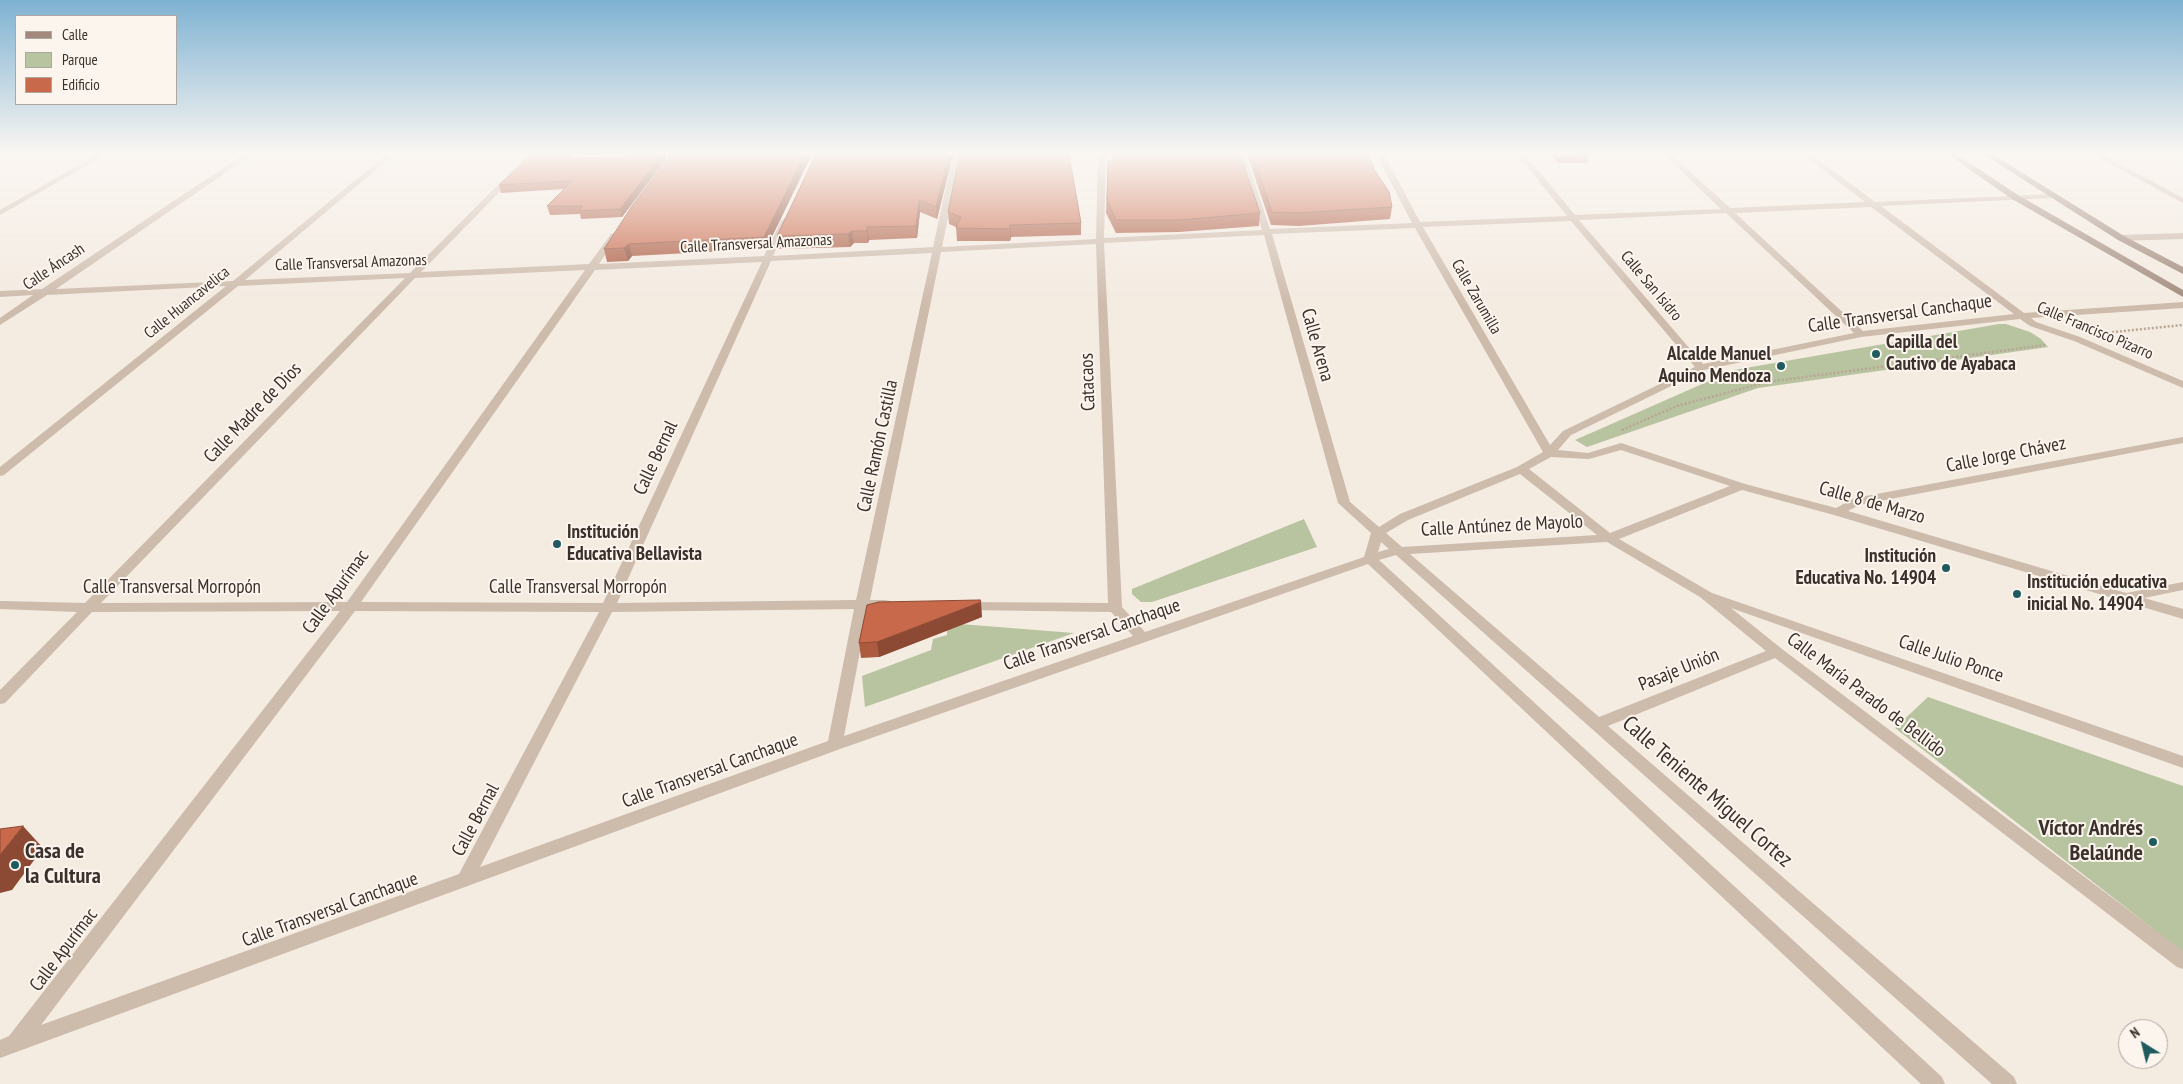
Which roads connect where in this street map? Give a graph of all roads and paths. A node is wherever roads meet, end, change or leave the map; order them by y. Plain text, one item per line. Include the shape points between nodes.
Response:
1 (1871, 204) edge
2 (15, 205) edge
3 (174, 205) edge
4 (330, 205) edge
5 (483, 205) edge
6 (947, 205) edge
7 (1101, 205) edge
8 (1258, 205) edge
9 (1407, 205) edge
10 (1562, 205) edge
11 (1719, 205) edge
12 (1857, 205) edge
13 (2028, 205) edge
14 (2066, 205) edge
15 (792, 206) edge
16 (1725, 210) junction
17 (0, 213) edge
18 (1573, 218) junction
19 (1418, 226) junction
20 (620, 229) edge
21 (1267, 232) junction
22 (2183, 236) edge
23 (2121, 238) junction
24 (1100, 242) junction
25 (938, 250) junction
26 (767, 259) junction
27 (592, 267) junction
28 (2183, 271) edge
29 (412, 276) junction
30 (236, 283) junction
31 (44, 292) junction
32 (0, 294) edge
33 (2183, 294) edge
34 (2183, 305) edge
35 (2023, 316) junction
36 (0, 322) edge
37 (2183, 325) edge
38 (1861, 334) junction
39 (2078, 339) junction
40 (1700, 368) junction
41 (2183, 385) edge
42 (1615, 433) dead end
43 (2183, 440) edge
44 (1549, 454) junction
45 (1521, 469) junction
46 (0, 473) edge
47 (1742, 486) junction
48 (1838, 512) junction
49 (1377, 534) junction
50 (1609, 538) junction
51 (1397, 551) junction
52 (1370, 559) junction
53 (2183, 586) edge
54 (1705, 594) junction
55 (2123, 597) junction
56 (862, 604) junction
57 (901, 605) edge
58 (950, 605) edge
59 (0, 606) edge
60 (350, 606) junction
61 (88, 608) junction
62 (608, 608) junction
63 (1115, 608) junction
64 (2183, 614) edge
65 (1142, 637) junction
66 (1777, 652) junction
67 (0, 699) edge
68 (1595, 725) junction
69 (835, 745) junction
70 (2183, 762) edge
71 (465, 880) junction
72 (2183, 961) edge
73 (16, 1043) junction
74 (0, 1049) edge
75 (1935, 1084) edge
76 (2007, 1084) edge

1 - 35 street, Calle Francisco Pizarro
2 - 17 street
3 - 31 street, Calle Áncash
4 - 30 street, Calle Huancavelica
5 - 29 street, Calle Madre de Dios
6 - 25 street, Calle Ramón Castilla
7 - 24 street, Catacaos
8 - 21 street, Calle Arena
9 - 19 street, Calle Zarumilla
10 - 18 street, Calle San Isidro
11 - 16 street
12 - 16 street, Calle Transversal Amazonas
13 - 33 street
14 - 23 street
15 - 26 street, Calle Bernal
16 - 18 street, Calle Transversal Amazonas
16 - 38 street
18 - 19 street, Calle Transversal Amazonas
18 - 40 street, Calle San Isidro
19 - 21 street, Calle Transversal Amazonas
19 - 44 street, Calle Zarumilla
20 - 27 street, Calle Apurímac
21 - 24 street, Calle Transversal Amazonas
21 - 49 street, Calle Arena via 1344,503
22 - 23 street
23 - 28 street
24 - 25 street, Calle Transversal Amazonas
24 - 63 street, Catacaos
25 - 26 street, Calle Transversal Amazonas
25 - 56 street, Calle Ramón Castilla
26 - 27 street, Calle Transversal Amazonas
26 - 62 street, Calle Bernal
27 - 29 street, Calle Transversal Amazonas
27 - 60 street, Calle Apurímac
29 - 30 street, Calle Transversal Amazonas
29 - 61 street, Calle Madre de Dios
30 - 31 street, Calle Transversal Amazonas
30 - 46 street, Calle Huancavelica
31 - 32 street, Calle Transversal Amazonas
31 - 36 street, Calle Áncash
34 - 35 street, Calle Transversal Canchaque
35 - 38 street, Calle Transversal Canchaque
35 - 39 street, Calle Francisco Pizarro via 2033,324
37 - 39 path via 2103,333
38 - 40 street, Calle Transversal Canchaque
39 - 41 street, Calle Francisco Pizarro
39 - 42 path via 2024,350 1767,382 1677,406
40 - 44 street, Calle Transversal Canchaque via 1567,432
43 - 48 street, Calle Jorge Chávez via 1855,502
44 - 45 street, Calle Transversal Canchaque
44 - 47 street, Calle 8 de Marzo via 1589,456 1620,446
45 - 49 street, Calle Transversal Canchaque via 1404,517
45 - 50 street, Calle María Parado de Bellido
47 - 48 street, Calle 8 de Marzo
47 - 50 street, Calle Antúnez de Mayolo
48 - 55 street, Calle 8 de Marzo
49 - 51 street, Calle Teniente Miguel Cortez
49 - 52 street
50 - 51 street, Calle Antúnez de Mayolo
50 - 54 street, Calle María Parado de Bellido
51 - 52 street, Calle Antúnez de Mayolo
51 - 68 street, Calle Teniente Miguel Cortez
52 - 65 street, Calle Transversal Canchaque
52 - 75 street
53 - 55 street
54 - 66 street, Calle María Parado de Bellido
54 - 70 street, Calle Julio Ponce
55 - 64 street, Calle 8 de Marzo
56 - 57 street, Calle Transversal Morropón
56 - 62 street, Calle Transversal Morropón
56 - 69 street, Calle Ramón Castilla
58 - 63 street
59 - 61 street, Calle Transversal Morropón
60 - 61 street, Calle Transversal Morropón
60 - 62 street, Calle Transversal Morropón
60 - 73 street, Calle Apurímac
61 - 67 street, Calle Madre de Dios
62 - 71 street, Calle Bernal
63 - 65 street
65 - 69 street, Calle Transversal Canchaque
66 - 68 street, Pasaje Unión
66 - 72 street, Calle María Parado de Bellido
68 - 76 street, Calle Teniente Miguel Cortez
69 - 71 street, Calle Transversal Canchaque
71 - 73 street, Calle Transversal Canchaque
73 - 74 street, Calle Transversal Canchaque

